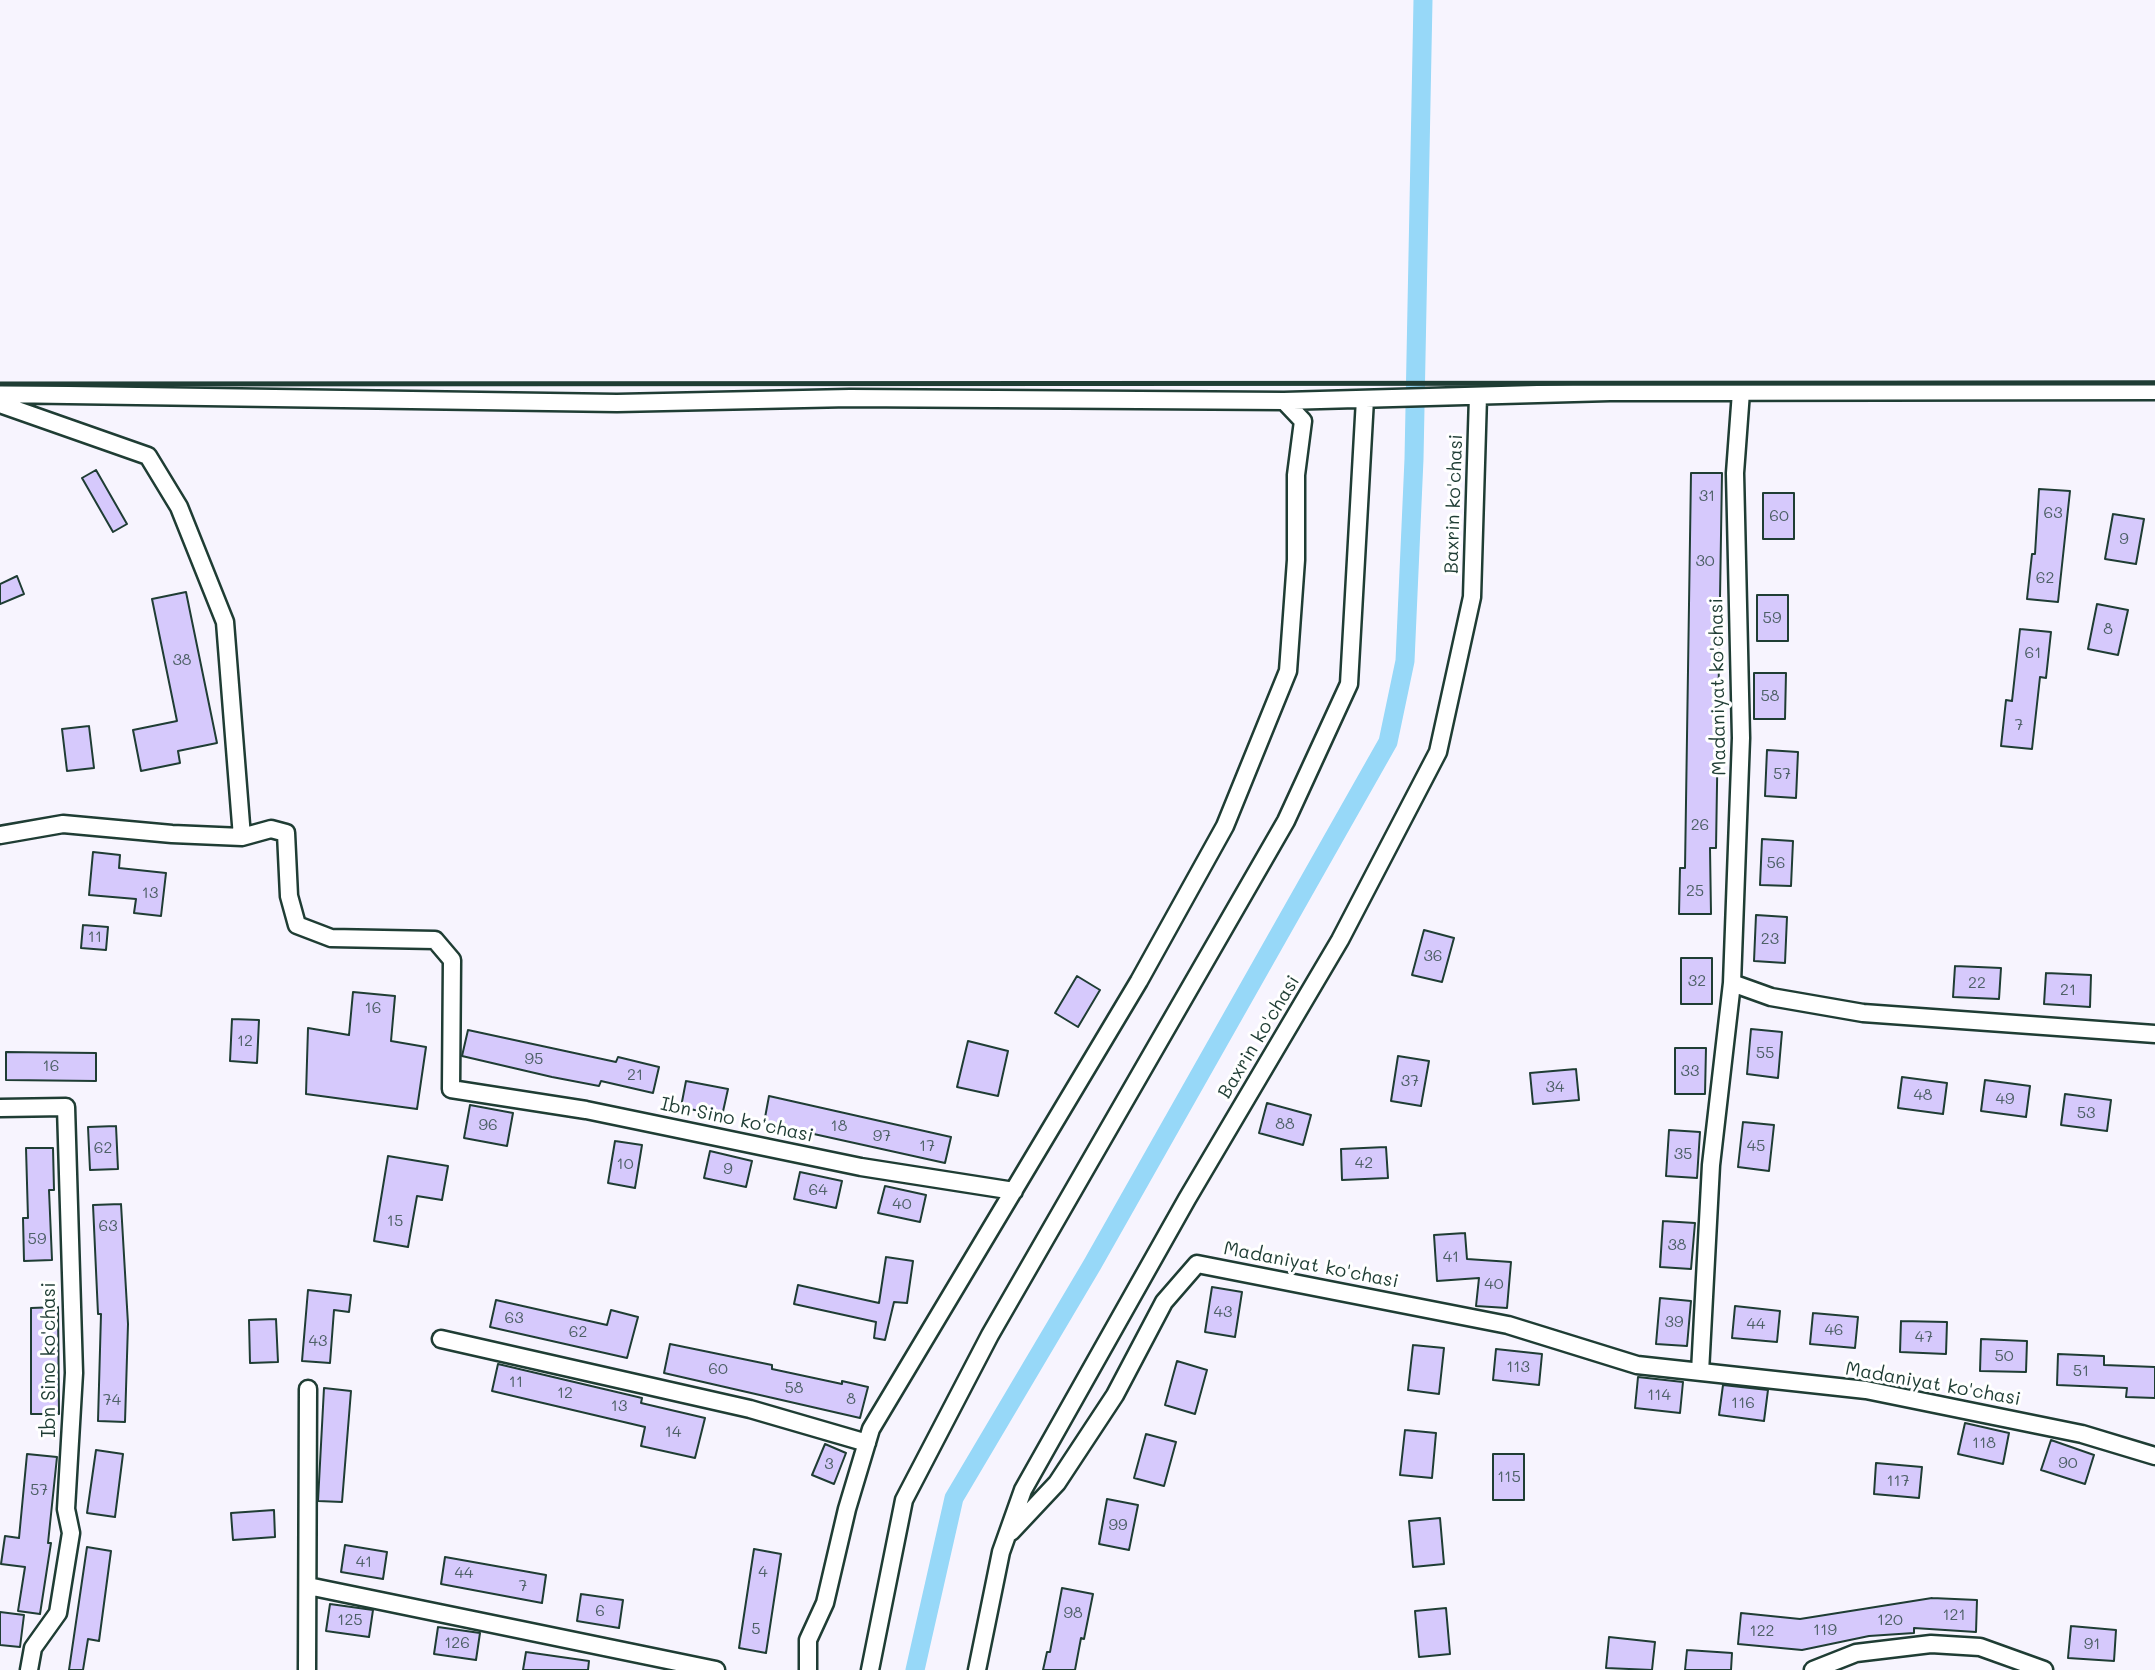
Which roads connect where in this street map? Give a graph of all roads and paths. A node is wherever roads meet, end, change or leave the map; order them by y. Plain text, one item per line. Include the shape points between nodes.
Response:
1 (2155, 391) edge
2 (1741, 392) junction
3 (0, 394) edge
4 (1478, 396) junction
5 (1365, 399) junction
6 (1284, 401) junction
7 (0, 404) edge
8 (0, 835) edge
9 (242, 836) junction
10 (1732, 983) junction
11 (2155, 1034) edge
12 (0, 1108) edge
13 (1014, 1191) junction
14 (441, 1339) dead end
15 (1700, 1372) junction
16 (308, 1390) dead end
17 (867, 1443) junction
18 (2155, 1456) edge
19 (1007, 1536) junction
20 (308, 1586) junction
21 (29, 1670) edge
22 (307, 1670) edge
23 (716, 1670) edge
24 (808, 1670) edge
25 (870, 1670) edge
26 (977, 1670) edge
27 (1813, 1670) edge
28 (2044, 1670) edge

1 - 2 street
2 - 4 street
2 - 10 street, Madaniyat ko'chasi via 1735,472 1741,738
3 - 6 street via 617,403 849,398
4 - 5 street
4 - 19 street, Baxrin ko'chasi via 1472,597 1438,752 1340,940 1023,1490
5 - 6 street
5 - 25 street via 1349,684 1286,821 990,1335 904,1500
6 - 13 street via 1303,421 1296,475 1288,671 1225,826
7 - 9 street via 148,456 179,507 225,622
8 - 9 street via 63,824
9 - 13 street, Ibn Sino ko'chasi via 271,830 286,833 289,896 297,925 331,939 435,940 452,960 451,1089 586,1110 861,1167
10 - 11 street via 1771,997 1863,1013
10 - 15 street, Madaniyat ko'chasi via 1711,1165
12 - 21 street, Ibn Sino ko'chasi via 66,1107 74,1373 66,1508 71,1533 58,1613 33,1648
13 - 17 street via 951,1291
14 - 17 street via 750,1409
15 - 18 street, Madaniyat ko'chasi via 1866,1390 2082,1434
15 - 19 street, Madaniyat ko'chasi via 1637,1365 1508,1325 1197,1264 1164,1302 1115,1395 1057,1483
16 - 20 street
17 - 24 street via 825,1603 808,1640
19 - 26 street, Baxrin ko'chasi
20 - 22 street
20 - 23 street
27 - 28 street via 1856,1653 1931,1644 1980,1647

